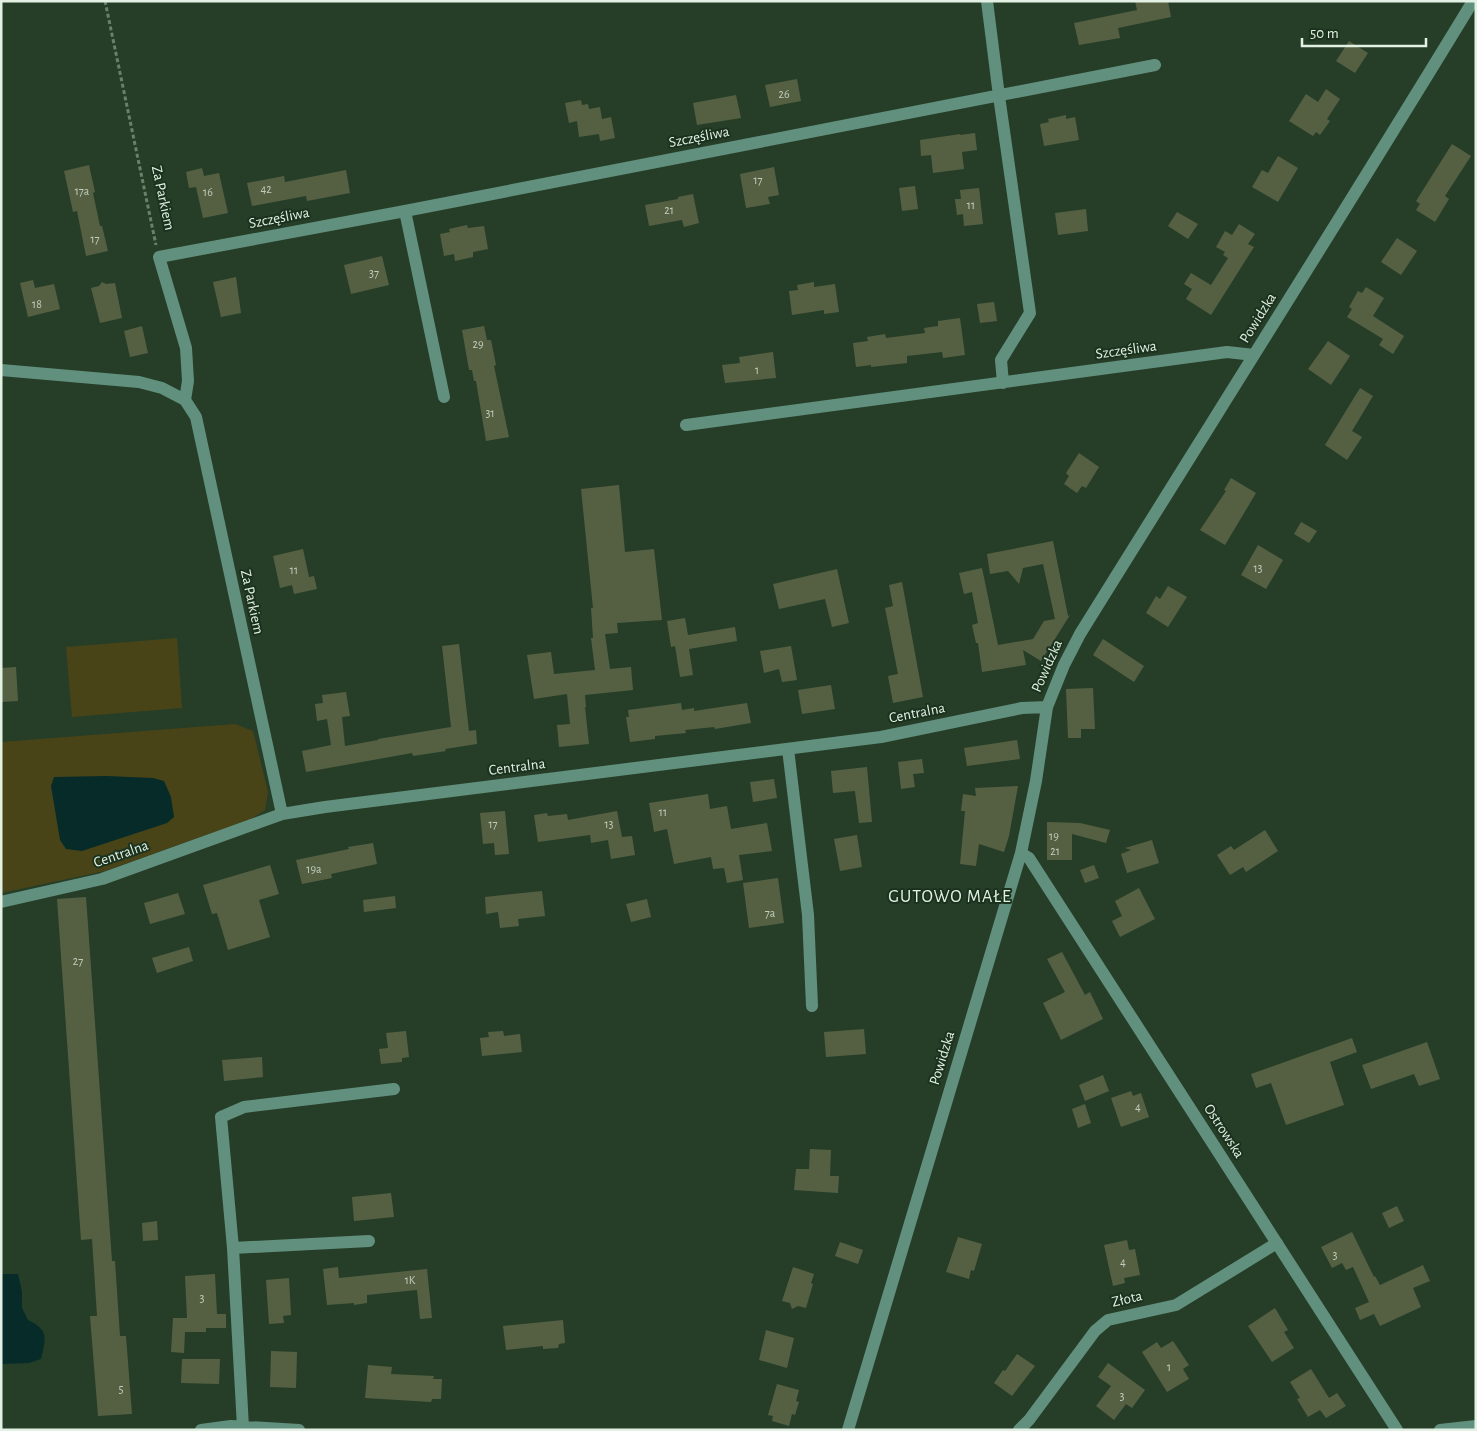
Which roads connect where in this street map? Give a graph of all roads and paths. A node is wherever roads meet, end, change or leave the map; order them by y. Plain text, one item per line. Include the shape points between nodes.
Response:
1 (105, 1) edge
2 (987, 1) edge
3 (1473, 1) edge
4 (1155, 65) dead end
5 (999, 96) junction
6 (405, 211) junction
7 (159, 257) junction
8 (1254, 355) junction
9 (1, 370) edge
10 (1003, 382) junction
11 (444, 397) dead end
12 (185, 400) junction
13 (686, 425) dead end
14 (1047, 707) junction
15 (788, 749) junction
16 (282, 814) junction
17 (1021, 853) junction
18 (1, 902) edge
19 (812, 1006) dead end
20 (394, 1089) dead end
21 (369, 1241) dead end
22 (1277, 1243) junction
23 (234, 1248) junction
24 (1476, 1426) edge
25 (243, 1427) junction
26 (201, 1430) edge
27 (299, 1430) edge
28 (848, 1430) edge
29 (1019, 1430) edge
30 (1398, 1430) edge
31 (1440, 1430) edge

1 - 7 path, Za Parkiem
2 - 5 street
3 - 8 street, Powidzka
4 - 5 street, Szczęśliwa
5 - 6 street, Szczęśliwa
5 - 10 street via 1030,313 1001,360
6 - 7 street, Szczęśliwa
6 - 11 street
7 - 12 street via 186,348 188,381
8 - 10 street, Szczęśliwa via 1227,352
8 - 14 street, Powidzka via 1080,634
9 - 12 street via 139,382 162,388
10 - 13 street, Szczęśliwa
12 - 16 street, Za Parkiem via 196,417
14 - 15 street, Centralna via 1022,708 880,737
14 - 17 street, Powidzka
15 - 16 street, Centralna
15 - 19 street via 808,915
16 - 18 street, Centralna via 102,879
17 - 22 street, Ostrowska via 1029,858
17 - 28 street, Powidzka
20 - 23 street via 244,1108 221,1117
21 - 23 street
22 - 29 street, Złota via 1176,1305 1108,1320 1095,1331
22 - 30 street, Ostrowska
23 - 25 street
24 - 31 street
25 - 26 street
25 - 27 street

